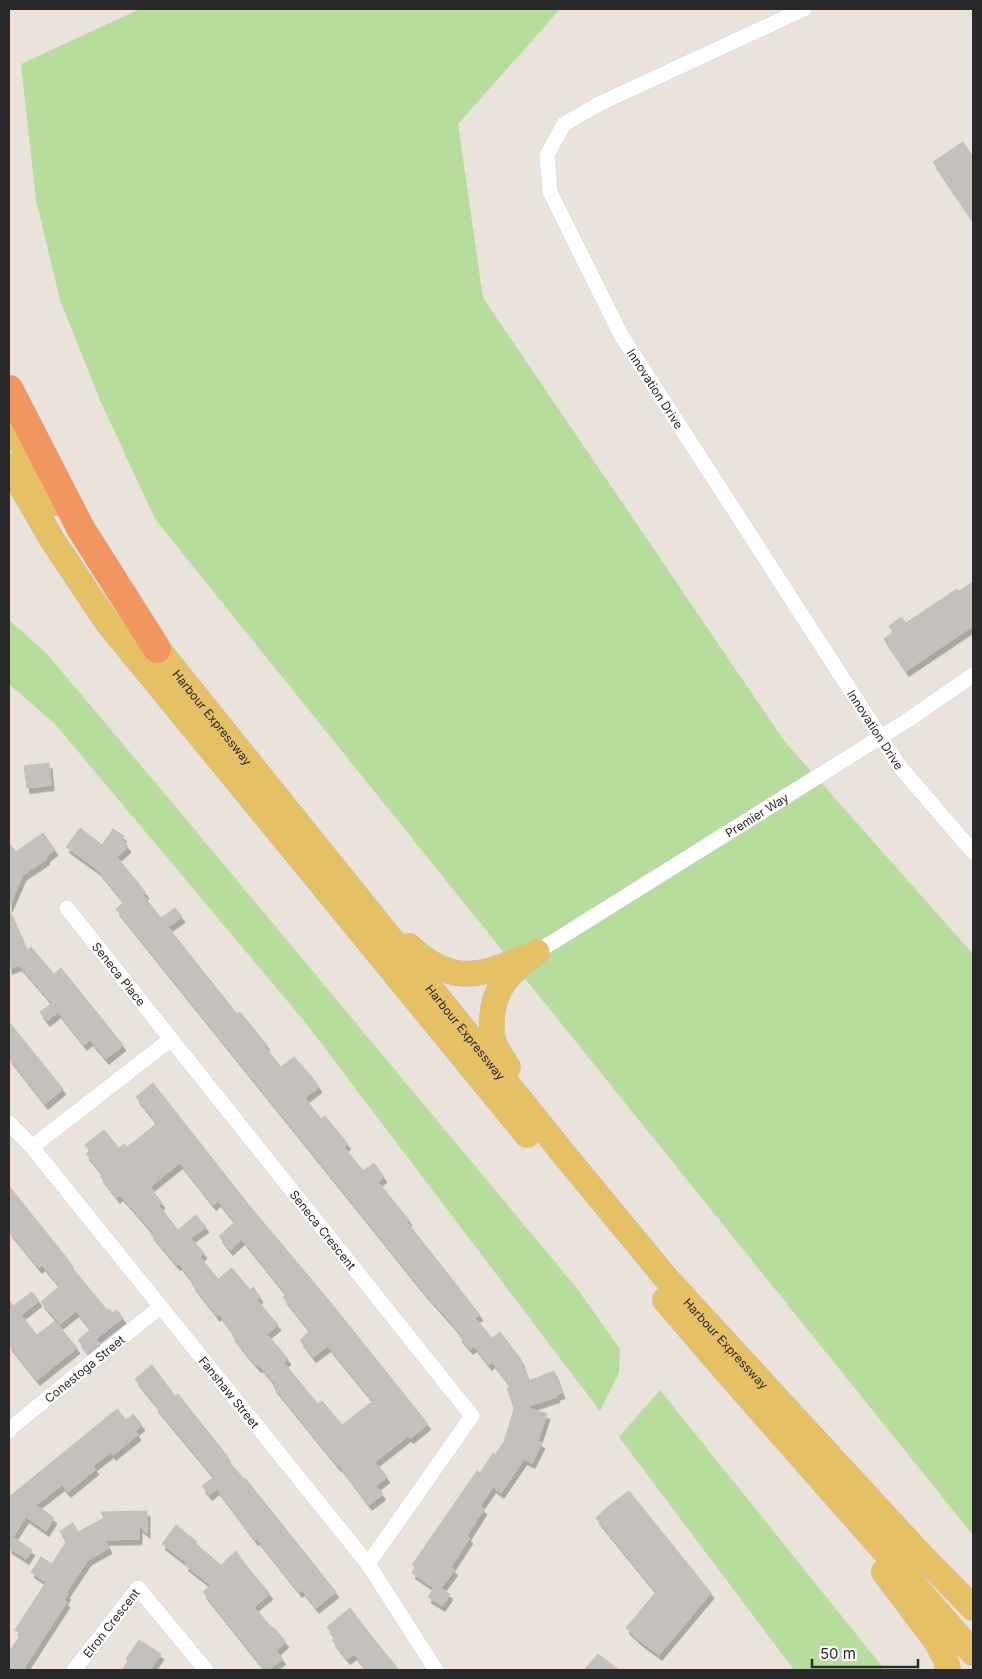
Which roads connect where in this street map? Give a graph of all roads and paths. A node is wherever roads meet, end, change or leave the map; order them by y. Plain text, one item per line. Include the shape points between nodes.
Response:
1 (804, 9) edge
2 (9, 389) edge
3 (9, 419) edge
4 (9, 466) edge
5 (157, 649) junction
6 (973, 675) edge
7 (880, 736) junction
8 (973, 852) edge
9 (339, 875) junction
10 (66, 908) dead end
11 (537, 952) junction
12 (171, 1039) junction
13 (9, 1123) edge
14 (32, 1147) junction
15 (567, 1158) junction
16 (160, 1307) junction
17 (10, 1427) edge
18 (794, 1448) junction
19 (368, 1564) junction
20 (973, 1608) edge
21 (973, 1652) edge
22 (74, 1670) edge
23 (206, 1670) edge
24 (436, 1670) edge
25 (948, 1670) edge

1 - 7 street, Innovation Drive via 601,103 564,124 547,155 550,192 621,335
2 - 5 highway via 81,530
3 - 5 main road, Harbour Expressway via 37,473 100,573
4 - 18 main road, Harbour Expressway via 53,541 107,622 599,1223
5 - 9 main road, Harbour Expressway
6 - 7 street, Premier Way
7 - 8 street, Innovation Drive via 900,767
7 - 11 street, Premier Way
9 - 11 main road via 423,959 438,968 458,973 483,973
9 - 15 main road, Harbour Expressway
10 - 12 street, Seneca Place
11 - 15 main road via 517,967 497,992 491,1010 492,1036 498,1051
12 - 14 street
12 - 19 street, Seneca Crescent via 472,1416
13 - 14 street, Fanshaw Street
14 - 16 street, Fanshaw Street
15 - 20 main road, Harbour Expressway via 666,1278
16 - 17 street, Conestoga Street
16 - 19 street, Fanshaw Street
18 - 21 main road, Harbour Expressway
18 - 25 main road via 936,1641
19 - 24 street, Fanshaw Street
22 - 23 street, Elron Crescent via 138,1588

